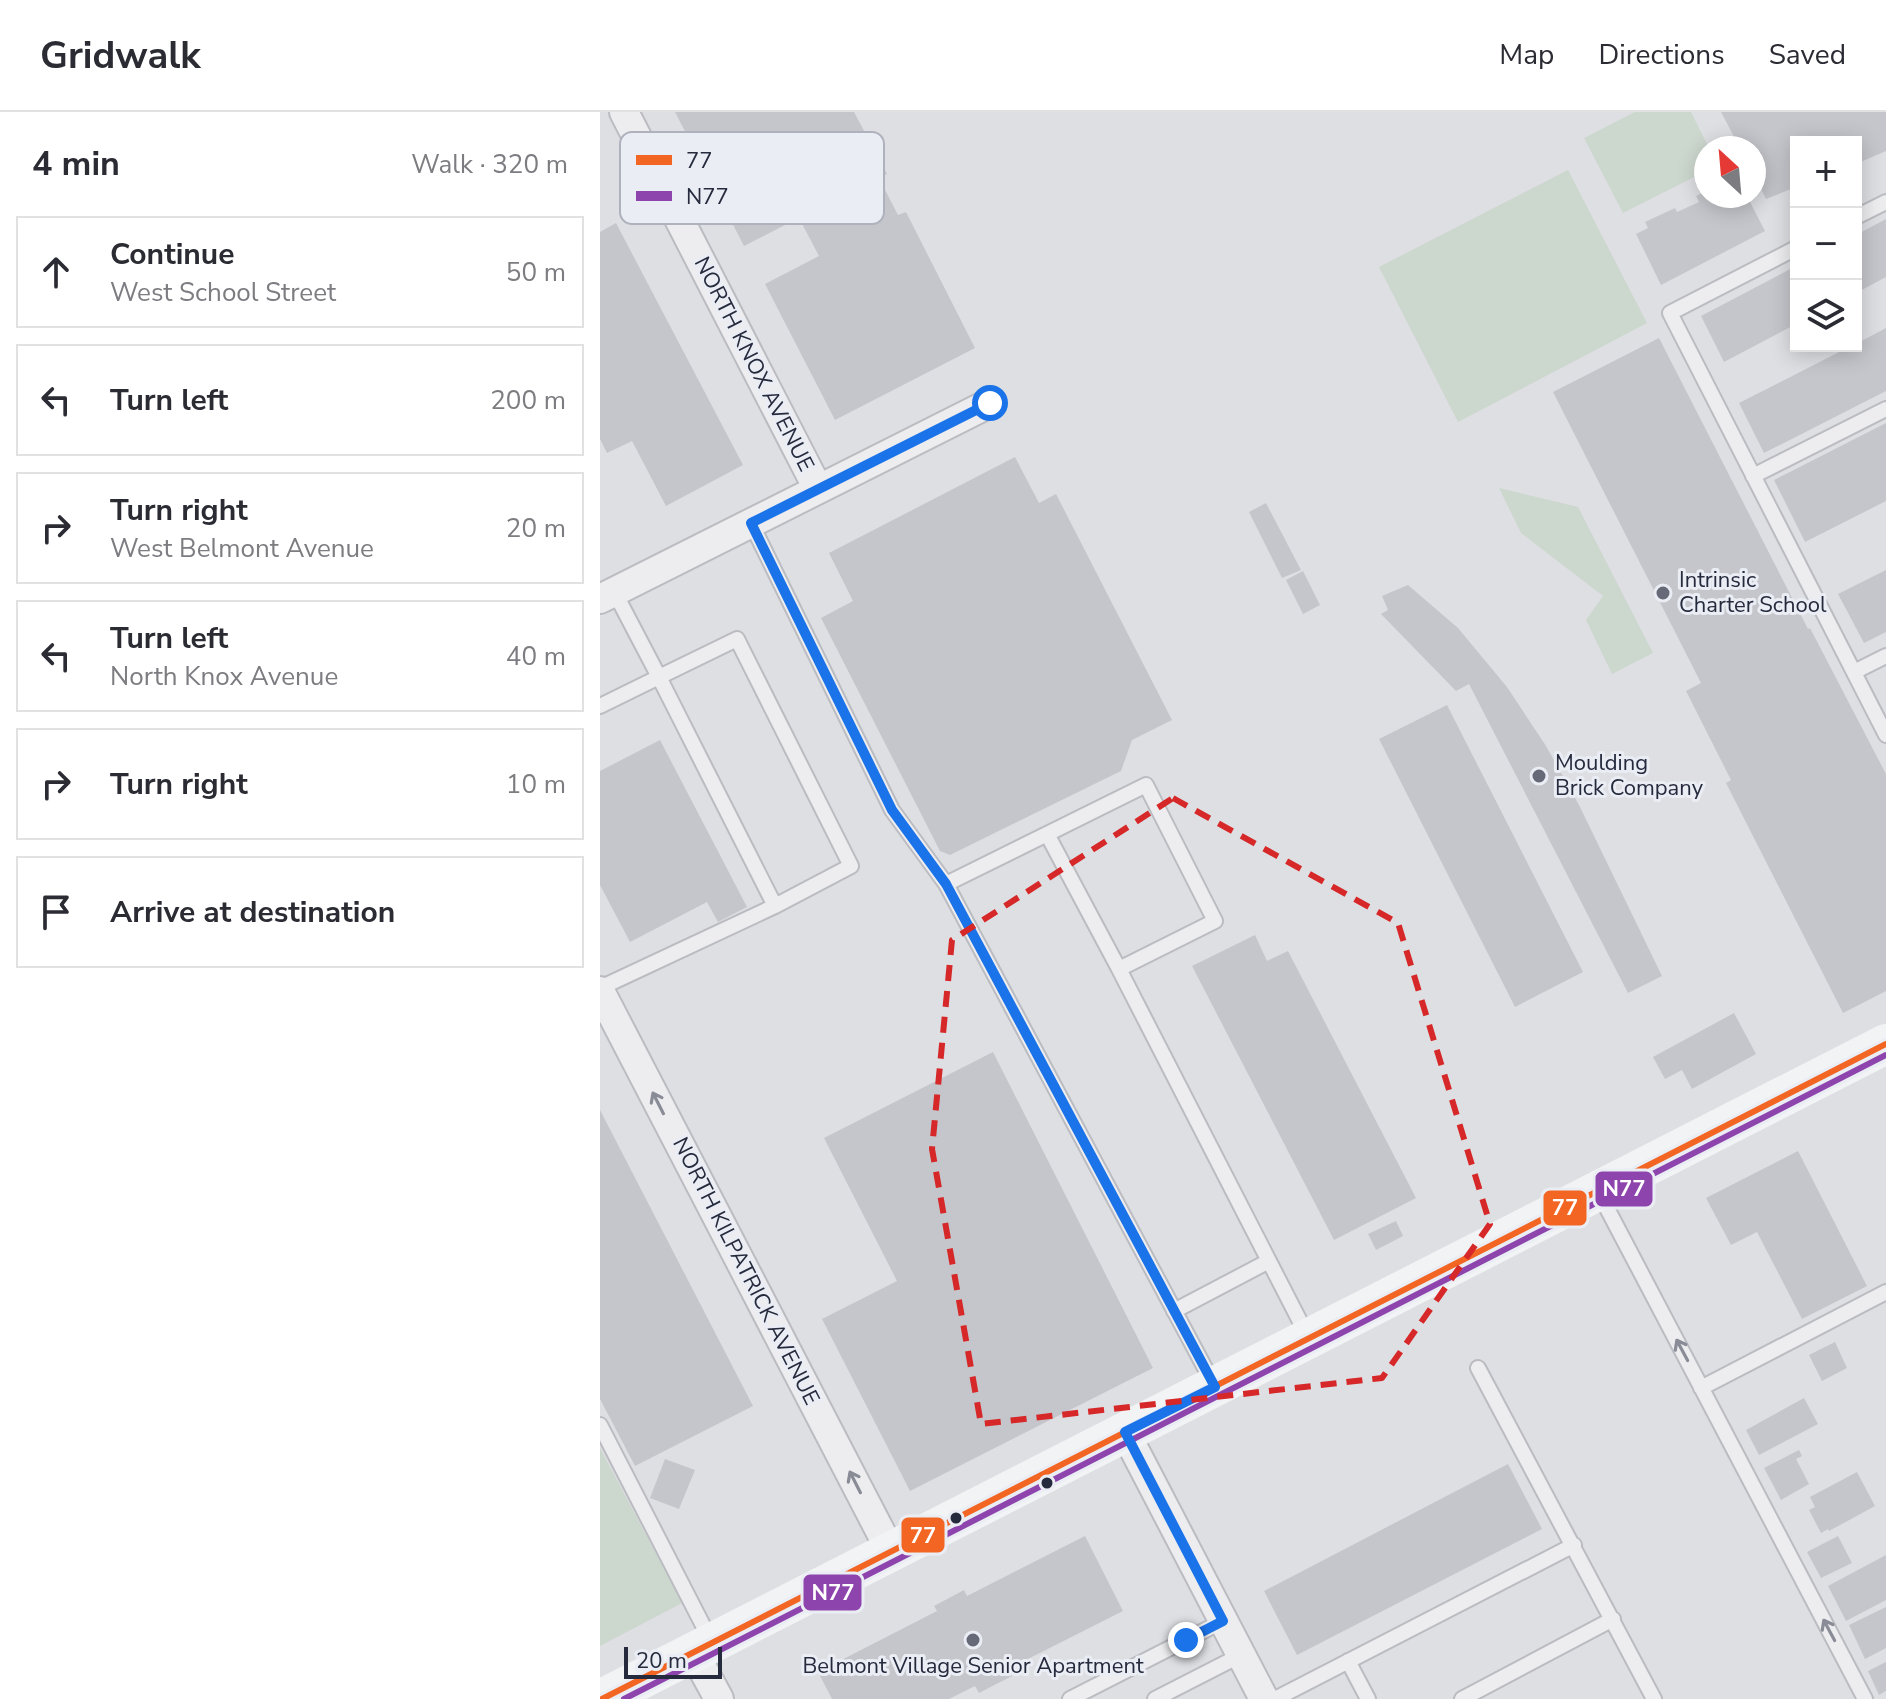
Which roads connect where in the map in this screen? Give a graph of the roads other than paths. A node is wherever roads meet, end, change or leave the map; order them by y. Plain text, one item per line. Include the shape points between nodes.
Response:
1 (624, 112) edge
2 (634, 132) edge
3 (1886, 202) edge
4 (1862, 214) edge
5 (682, 224) edge
6 (1790, 251) edge
7 (990, 403) dead end
8 (1886, 409) edge
9 (1753, 476) junction
10 (818, 489) junction
11 (751, 523) junction
12 (607, 595) edge
13 (1886, 656) edge
14 (1854, 672) junction
15 (659, 677) junction
16 (600, 706) edge
17 (1886, 735) edge
18 (1047, 834) junction
19 (946, 884) junction
20 (775, 906) junction
21 (1119, 969) junction
22 (600, 990) edge
23 (1886, 1044) edge
24 (1598, 1191) junction
25 (1269, 1261) junction
26 (1886, 1292) edge
27 (1174, 1311) junction
28 (1308, 1339) junction
29 (1478, 1368) dead end
30 (1215, 1387) junction
31 (1701, 1388) junction
32 (600, 1425) edge
33 (1125, 1432) junction
34 (1574, 1545) junction
35 (891, 1552) junction
36 (1613, 1619) junction
37 (1223, 1621) junction
38 (703, 1648) junction
39 (1241, 1655) junction
40 (1348, 1661) junction
41 (602, 1699) edge
42 (719, 1699) edge
43 (1070, 1699) edge
44 (1155, 1699) edge
45 (1264, 1699) edge
46 (1275, 1699) edge
47 (1368, 1699) edge
48 (1462, 1699) edge
49 (1654, 1699) edge
50 (1865, 1699) edge

1 - 2 street, NORTH KNOX AVENUE
3 - 4 lane
5 - 10 street, NORTH KNOX AVENUE
6 - 9 lane via 1670,313
7 - 10 street
8 - 9 lane
9 - 14 lane
10 - 11 street
11 - 12 street
11 - 19 lane via 892,810
12 - 15 lane
13 - 14 lane
14 - 17 lane
15 - 16 lane
15 - 20 lane
15 - 20 lane via 737,639 851,866
18 - 19 lane
18 - 21 lane
18 - 21 lane via 1146,785 1215,921
19 - 27 lane
20 - 22 lane
21 - 25 lane
35 -> 22 street, NORTH KILPATRICK AVENUE
23 - 24 main road
24 - 28 main road
31 -> 24 lane
25 - 27 lane
25 - 28 lane
26 - 31 lane
27 - 30 lane
28 - 30 main road
29 - 34 lane
30 - 33 main road
50 -> 31 lane
32 - 38 lane
33 - 35 main road
33 - 37 street
34 - 36 lane
34 - 40 lane
35 - 38 main road
36 - 48 lane
36 - 49 lane
37 - 39 street
37 - 43 lane
38 - 41 main road
38 - 42 street
39 - 44 lane
39 - 45 street
40 - 46 lane
40 - 47 lane

